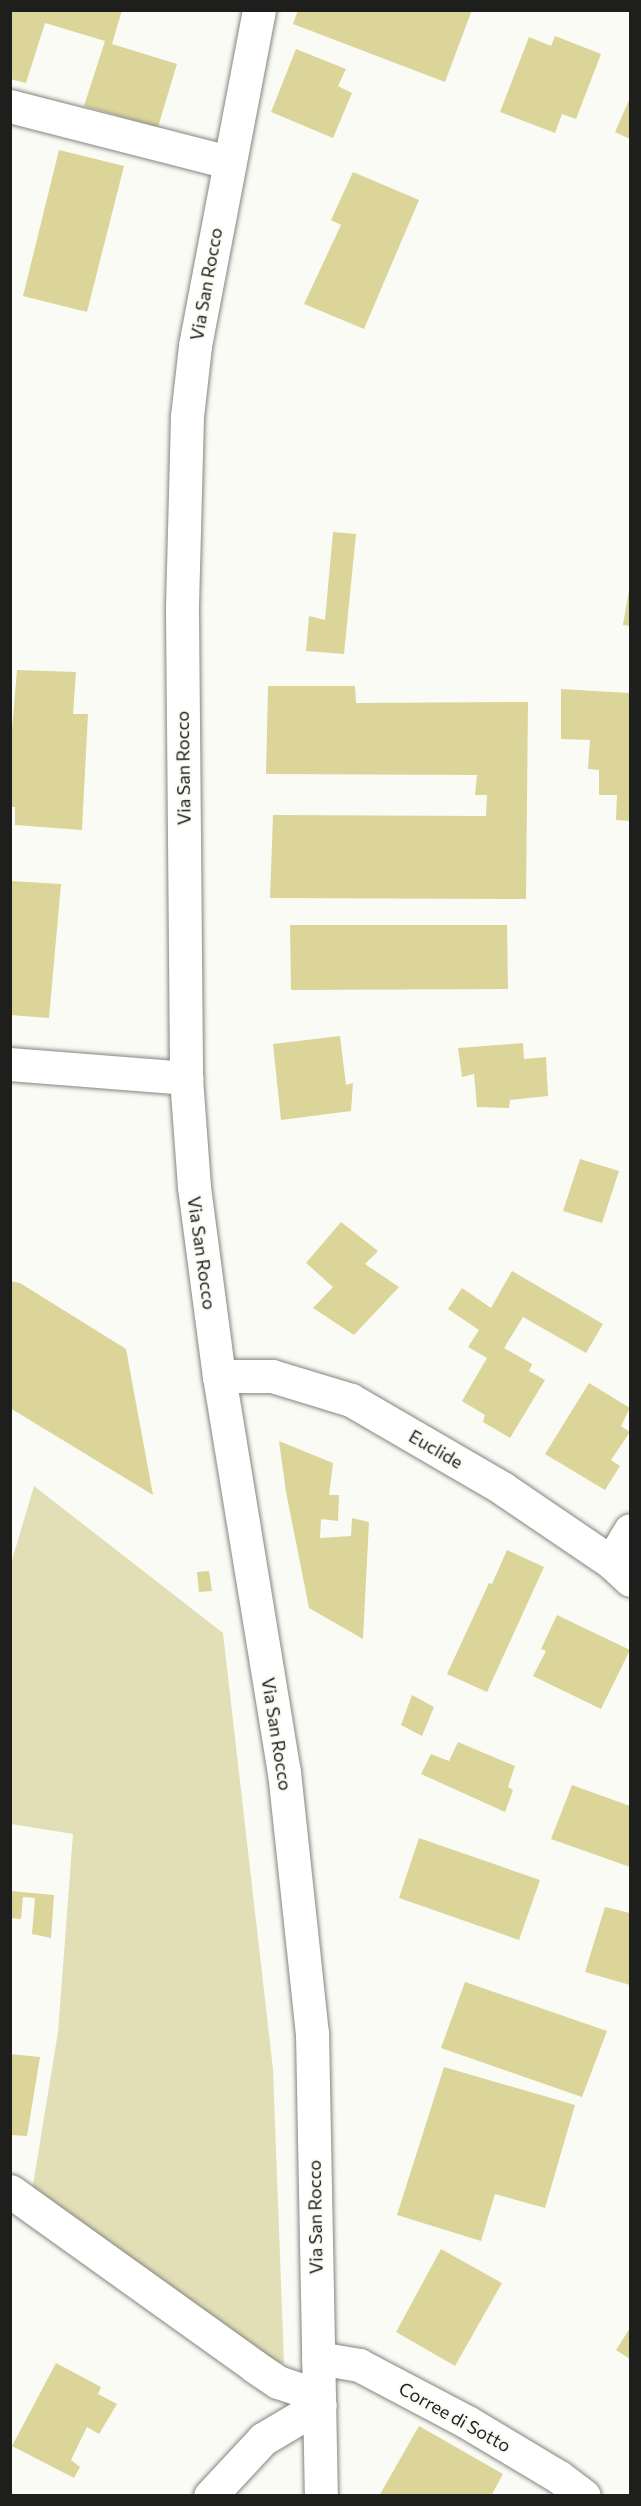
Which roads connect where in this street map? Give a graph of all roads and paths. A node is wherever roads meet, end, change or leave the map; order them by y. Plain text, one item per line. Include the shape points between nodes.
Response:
1 (259, 10) edge
2 (10, 106) edge
3 (228, 162) junction
4 (10, 1064) edge
5 (186, 1078) junction
6 (219, 1376) junction
7 (630, 1530) edge
8 (621, 1571) edge
9 (10, 2192) edge
10 (318, 2358) junction
11 (319, 2401) junction
12 (210, 2496) edge
13 (321, 2496) edge
14 (584, 2496) edge

1 - 3 street, Via San Rocco
2 - 3 street
3 - 5 street, Via San Rocco via 195,346 187,416 182,609
4 - 5 street
5 - 6 street, Via San Rocco via 194,1187
6 - 8 street, Euclide via 272,1376 351,1400 502,1488
6 - 10 street, Via San Rocco via 284,1772 312,2033
7 - 8 street
9 - 11 street via 254,2366
10 - 11 street, Via San Rocco
10 - 14 street, Corree di Sotto via 359,2365 467,2422
11 - 12 street via 263,2439
11 - 13 street, Via San Rocco

